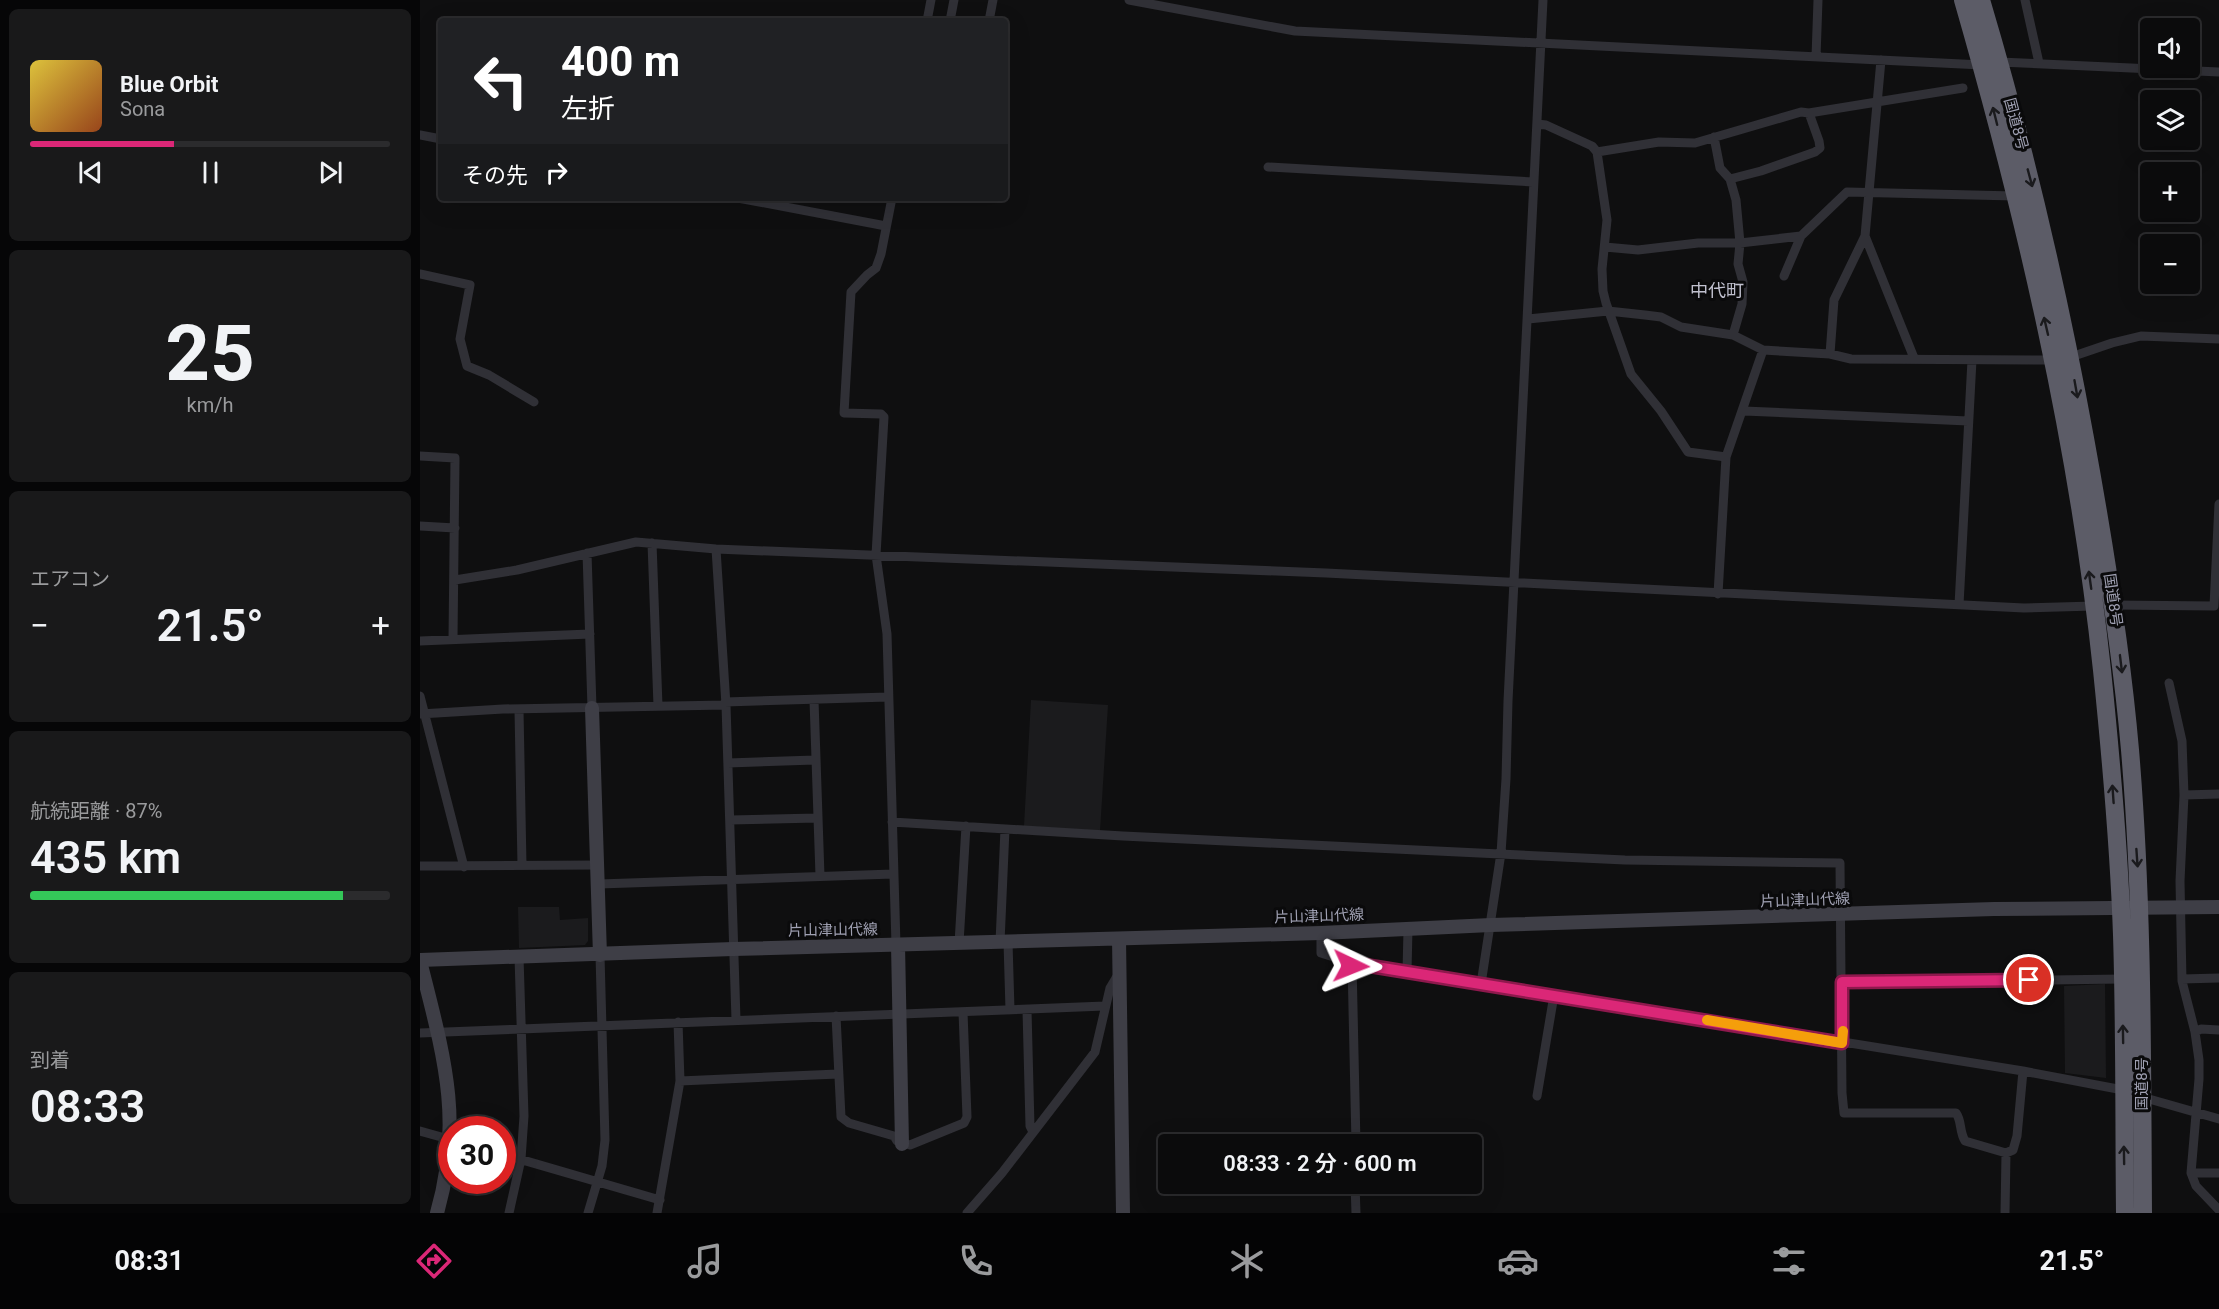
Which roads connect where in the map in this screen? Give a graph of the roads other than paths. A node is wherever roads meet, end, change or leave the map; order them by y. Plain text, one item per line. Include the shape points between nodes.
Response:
1 (931, 0) edge
2 (954, 0) edge
3 (993, 0) edge
4 (1130, 0) edge
5 (1543, 0) edge
6 (1818, 0) edge
7 (1963, 0) edge
8 (1981, 0) edge
9 (2025, 0) edge
10 (928, 18) edge
11 (951, 18) edge
12 (990, 18) edge
13 (1541, 45) junction
14 (1816, 57) junction
15 (1881, 60) junction
16 (1991, 63) junction
17 (2040, 63) junction
18 (2219, 72) edge
19 (1964, 88) dead end
20 (1876, 102) junction
21 (1809, 113) junction
22 (1537, 123) junction
23 (420, 135) edge
24 (1714, 137) junction
25 (438, 139) edge
26 (1598, 152) junction
27 (1268, 167) dead end
28 (1730, 178) junction
29 (1533, 182) junction
30 (1869, 194) junction
31 (2015, 196) junction
32 (754, 201) edge
33 (891, 201) edge
34 (886, 226) junction
35 (1801, 236) junction
36 (1865, 236) junction
37 (1740, 243) junction
38 (1605, 247) junction
39 (420, 274) edge
40 (1784, 276) dead end
41 (1608, 311) junction
42 (1528, 319) junction
43 (1733, 335) junction
44 (2219, 339) edge
45 (1763, 350) junction
46 (1830, 354) junction
47 (1914, 358) junction
48 (2062, 359) junction
49 (1972, 360) junction
50 (534, 402) dead end
51 (1743, 411) junction
52 (1968, 422) junction
53 (420, 456) edge
54 (1726, 457) junction
55 (2219, 504) edge
56 (420, 526) edge
57 (455, 528) junction
58 (652, 543) junction
59 (716, 549) junction
60 (587, 553) junction
61 (876, 555) junction
62 (455, 580) junction
63 (1514, 584) junction
64 (1718, 594) junction
65 (1959, 605) junction
66 (2114, 605) junction
67 (2094, 606) junction
68 (590, 634) junction
69 (453, 639) junction
70 (420, 641) edge
71 (2169, 683) dead end
72 (420, 696) edge
73 (888, 697) junction
74 (814, 700) junction
75 (725, 704) junction
76 (658, 706) junction
77 (592, 708) junction
78 (519, 710) junction
79 (422, 713) edge
80 (815, 759) junction
81 (728, 763) junction
82 (2219, 794) edge
83 (2184, 795) junction
84 (817, 818) junction
85 (730, 820) junction
86 (892, 822) junction
87 (966, 826) junction
88 (1005, 829) junction
89 (1501, 853) junction
90 (522, 865) junction
91 (598, 865) junction
92 (420, 866) edge
93 (464, 867) junction
94 (893, 874) junction
95 (820, 876) junction
96 (732, 880) junction
97 (599, 884) junction
98 (2180, 906) junction
99 (2219, 907) edge
100 (2120, 908) junction
101 (2140, 908) junction
102 (1840, 915) junction
103 (1491, 926) junction
104 (1408, 929) junction
105 (1321, 933) junction
106 (1119, 939) junction
107 (1004, 942) junction
108 (959, 944) junction
109 (896, 945) junction
110 (733, 949) junction
111 (600, 955) junction
112 (519, 957) junction
113 (420, 961) edge
114 (1352, 963) junction
115 (1407, 972) junction
116 (1120, 973) junction
117 (2122, 978) junction
118 (2219, 978) edge
119 (2182, 979) junction
120 (1842, 982) junction
121 (1481, 984) junction
122 (1554, 995) junction
123 (1105, 1006) junction
124 (1010, 1010) junction
125 (1027, 1010) junction
126 (963, 1012) junction
127 (899, 1013) junction
128 (836, 1016) junction
129 (736, 1020) junction
130 (678, 1022) junction
131 (602, 1026) junction
132 (521, 1029) junction
133 (2219, 1030) edge
134 (1101, 1031) junction
135 (438, 1032) junction
136 (2195, 1032) junction
137 (420, 1033) edge
138 (1121, 1033) junction
139 (1842, 1043) junction
140 (2023, 1071) junction
141 (838, 1074) junction
142 (680, 1081) junction
143 (2123, 1090) junction
144 (1537, 1096) dead end
145 (2142, 1097) junction
146 (2196, 1114) junction
147 (451, 1116) edge
148 (2219, 1119) edge
149 (420, 1131) edge
150 (1033, 1132) junction
151 (1356, 1134) edge
152 (438, 1136) edge
153 (902, 1144) junction
154 (2006, 1153) junction
155 (516, 1158) edge
156 (521, 1159) junction
157 (2191, 1173) junction
158 (2219, 1173) edge
159 (598, 1181) junction
160 (442, 1194) edge
161 (1355, 1194) edge
162 (660, 1200) junction
163 (2219, 1210) edge
164 (437, 1213) edge
165 (509, 1213) edge
166 (588, 1213) edge
167 (657, 1213) edge
168 (968, 1213) edge
169 (1124, 1213) edge
170 (1356, 1213) edge
171 (2005, 1213) edge
172 (2125, 1213) edge
173 (2143, 1213) edge

1 - 10 street
2 - 11 street
3 - 12 street
4 - 13 street via 1295,31
5 - 13 street
6 - 14 street
7 - 16 highway, 国道8号
8 - 16 highway, 国道8号
9 - 17 street
13 - 14 street
13 - 22 street
14 - 15 street
15 - 16 street
15 - 20 street
16 - 17 street
31 -> 16 highway, 国道8号
16 -> 48 highway, 国道8号 via 2035,196
17 - 18 street
19 - 20 street
20 - 21 street
20 - 30 street
21 - 24 street
21 - 28 street via 1820,148 1761,171
22 - 26 street
22 - 29 street
23 - 25 street
24 - 26 street
24 - 28 street via 1720,168
26 - 38 street via 1607,220
27 - 29 street
28 - 37 street
29 - 42 street
30 - 31 street
30 - 35 street via 1847,192
30 - 36 street
48 -> 31 highway, 国道8号
32 - 34 street
33 - 34 street
34 - 61 street via 876,268 851,292 844,413 884,417
35 - 37 street
35 - 40 street
36 - 46 street via 1834,300
36 - 47 street
37 - 38 street via 1638,250
37 - 43 street via 1742,304
38 - 41 street via 1602,281
39 - 50 street via 470,285 460,339 467,366
41 - 42 street
41 - 43 street via 1661,317 1681,327
41 - 54 street via 1630,374 1688,452
42 - 63 street
43 - 45 street
44 - 48 street via 2142,336
45 - 46 street
45 - 51 street
46 - 47 street via 1851,359
47 - 49 street
48 - 49 street
48 -> 66 highway, 国道8号
67 -> 48 highway, 国道8号 via 2060,385
49 - 52 street
51 - 52 street
51 - 54 street
52 - 65 street
53 - 57 street via 455,458
54 - 64 street
55 - 66 street via 2214,606
56 - 57 street
57 - 62 street
58 - 59 street
58 - 60 street via 636,542
58 - 76 street
59 - 61 street
59 - 75 street
60 - 62 street
60 - 68 street
61 - 63 street
61 - 73 street via 887,634
62 - 69 street
63 - 64 street
63 - 89 street
64 - 65 street
65 - 67 street via 2045,609
66 -> 101 highway, 国道8号 via 2130,751
100 -> 67 highway, 国道8号
68 - 69 street
68 - 77 street
69 - 70 street
71 - 83 street via 2182,741
72 - 79 street
73 - 74 street
73 - 86 street
74 - 75 street
74 - 80 street
75 - 76 street
75 - 81 street
76 - 77 street
77 - 78 street
77 - 91 main road
78 - 79 street
78 - 90 street
79 - 93 street
80 - 81 street
80 - 84 street
81 - 85 street
82 - 83 street
83 - 98 street
84 - 85 street
84 - 95 street
85 - 96 street
86 - 87 street
86 - 94 street
87 - 88 street
87 - 108 street
88 - 89 street
88 - 107 street
89 - 102 street via 1625,860 1840,863
89 - 103 street
90 - 91 street
90 - 93 street
91 - 97 main road
92 - 93 street
94 - 95 street
94 - 109 street
95 - 96 street
96 - 97 street
96 - 110 street
97 - 111 main road
98 - 99 main road, 片山津山代線
98 - 101 main road, 片山津山代線
98 - 119 street
100 - 101 main road, 片山津山代線
100 - 102 main road, 片山津山代線
100 - 117 highway, 国道8号
101 - 145 highway, 国道8号
102 - 103 main road, 片山津山代線
102 - 120 street
103 - 104 main road, 片山津山代線
103 - 121 street
104 - 105 main road, 片山津山代線
104 - 115 street
105 - 106 main road, 片山津山代線
105 - 114 street via 1321,953
106 - 107 main road, 片山津山代線
106 - 116 main road
107 - 108 main road, 片山津山代線
107 - 124 street
108 - 109 main road, 片山津山代線
109 - 110 main road, 片山津山代線
109 - 127 main road
110 - 111 main road, 片山津山代線
110 - 129 street
111 - 112 main road, 片山津山代線
111 - 131 street
112 - 113 main road, 片山津山代線
112 - 132 street
113 - 135 main road
114 - 115 street
114 - 151 street
115 - 121 street
116 - 123 street
116 - 138 main road
117 - 120 street
143 -> 117 highway, 国道8号
118 - 119 street
119 - 136 street
120 - 139 street
121 - 122 street
122 - 139 street
122 - 144 street
123 - 125 street
123 - 134 street
124 - 125 street
124 - 126 street
125 - 150 street
126 - 127 street
126 - 153 street via 967,1117 951,1130 910,1145
127 - 128 street
127 - 153 main road
128 - 129 street
128 - 141 street
129 - 130 street
130 - 131 street
130 - 142 street
131 - 132 street
131 - 159 street via 605,1140
132 - 135 street
132 - 156 street
133 - 136 street
134 - 138 street
134 - 150 street via 1095,1052
135 - 137 street
135 - 147 main road
136 - 146 street via 2199,1060
138 - 169 main road
139 - 140 street
139 - 154 street via 1844,1113 1956,1113 1965,1142
140 - 143 street
140 - 154 street via 2017,1136 2013,1150
141 - 142 street
141 - 153 street via 843,1120 894,1136
142 - 162 street
172 -> 143 highway, 国道8号
145 - 146 street
145 - 173 highway, 国道8号
146 - 148 street
146 - 157 street
149 - 152 street
150 - 168 street
154 - 171 street
155 - 156 street
156 - 159 street
156 - 165 street
157 - 158 street
157 - 163 street via 2196,1186
159 - 162 street
159 - 166 street
160 - 164 main road
161 - 170 street
162 - 167 street

